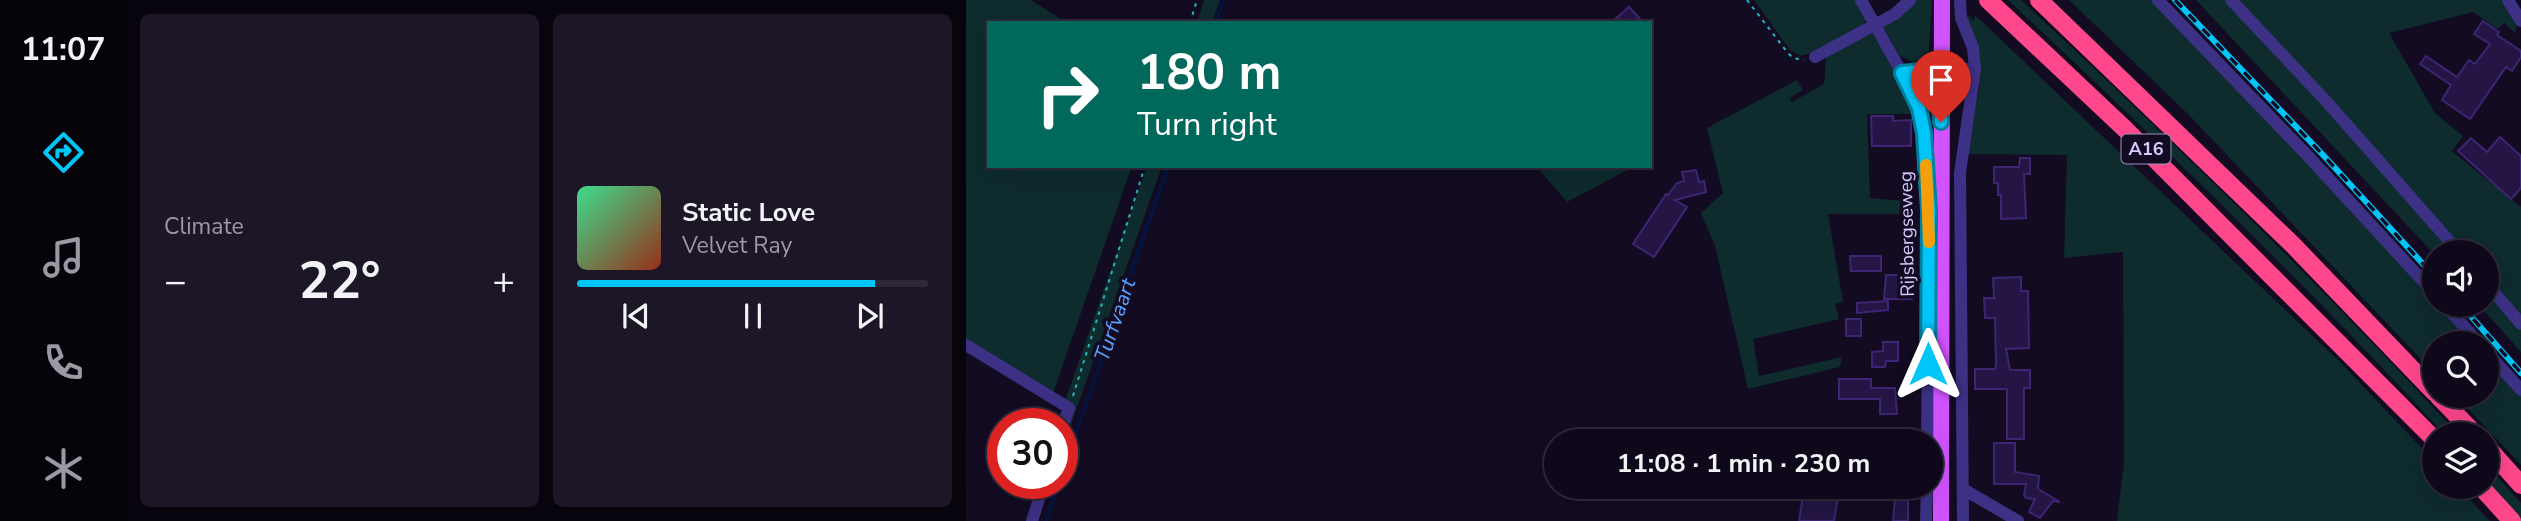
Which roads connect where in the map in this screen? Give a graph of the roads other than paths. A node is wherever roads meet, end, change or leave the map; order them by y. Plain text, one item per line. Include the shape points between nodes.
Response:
1 (1861, 0) edge
2 (1910, 0) edge
3 (1942, 0) edge
4 (1960, 0) edge
5 (1988, 0) edge
6 (2039, 0) edge
7 (2158, 0) edge
8 (2231, 0) edge
9 (2508, 0) edge
10 (2521, 21) edge
11 (1874, 26) junction
12 (1815, 57) road end
13 (1941, 69) junction
14 (1975, 69) junction
15 (1902, 73) junction
16 (2448, 240) edge
17 (2422, 280) edge
18 (2499, 298) edge
19 (2456, 317) edge
20 (2521, 324) edge
21 (2468, 331) edge
22 (966, 345) edge
23 (2499, 365) edge
24 (2422, 379) edge
25 (2521, 390) edge
26 (1069, 408) edge
27 (2450, 408) edge
28 (2463, 422) edge
29 (2422, 427) edge
30 (1927, 429) edge
31 (2499, 460) edge
32 (2521, 485) edge
33 (1964, 489) junction
34 (1039, 499) edge
35 (1927, 499) edge
36 (2492, 499) edge
37 (1032, 521) edge
38 (1926, 521) edge
39 (1941, 521) edge
40 (1963, 521) edge
41 (2018, 521) edge
42 (2512, 521) edge

1 - 11 street, Rijsbergseweg
2 - 11 street
3 - 13 main road, Rijsbergseweg
4 - 14 street
5 - 29 highway, A16 via 2125,128
6 - 24 highway, A16 via 2293,245
7 - 17 street
8 - 16 street
9 - 10 street
11 - 12 street
11 - 15 street, Rijsbergseweg
13 - 14 street
13 - 15 street
13 - 39 main road, Rijsbergseweg
14 - 33 street via 1960,173
15 - 30 street, Rijsbergseweg via 1919,108 1924,133 1929,210
18 - 20 street
19 - 21 street
22 - 26 street
23 - 25 street
27 - 28 highway, A16
31 - 32 highway
33 - 40 street
33 - 41 street
34 - 37 street
35 - 38 street
36 - 42 highway

